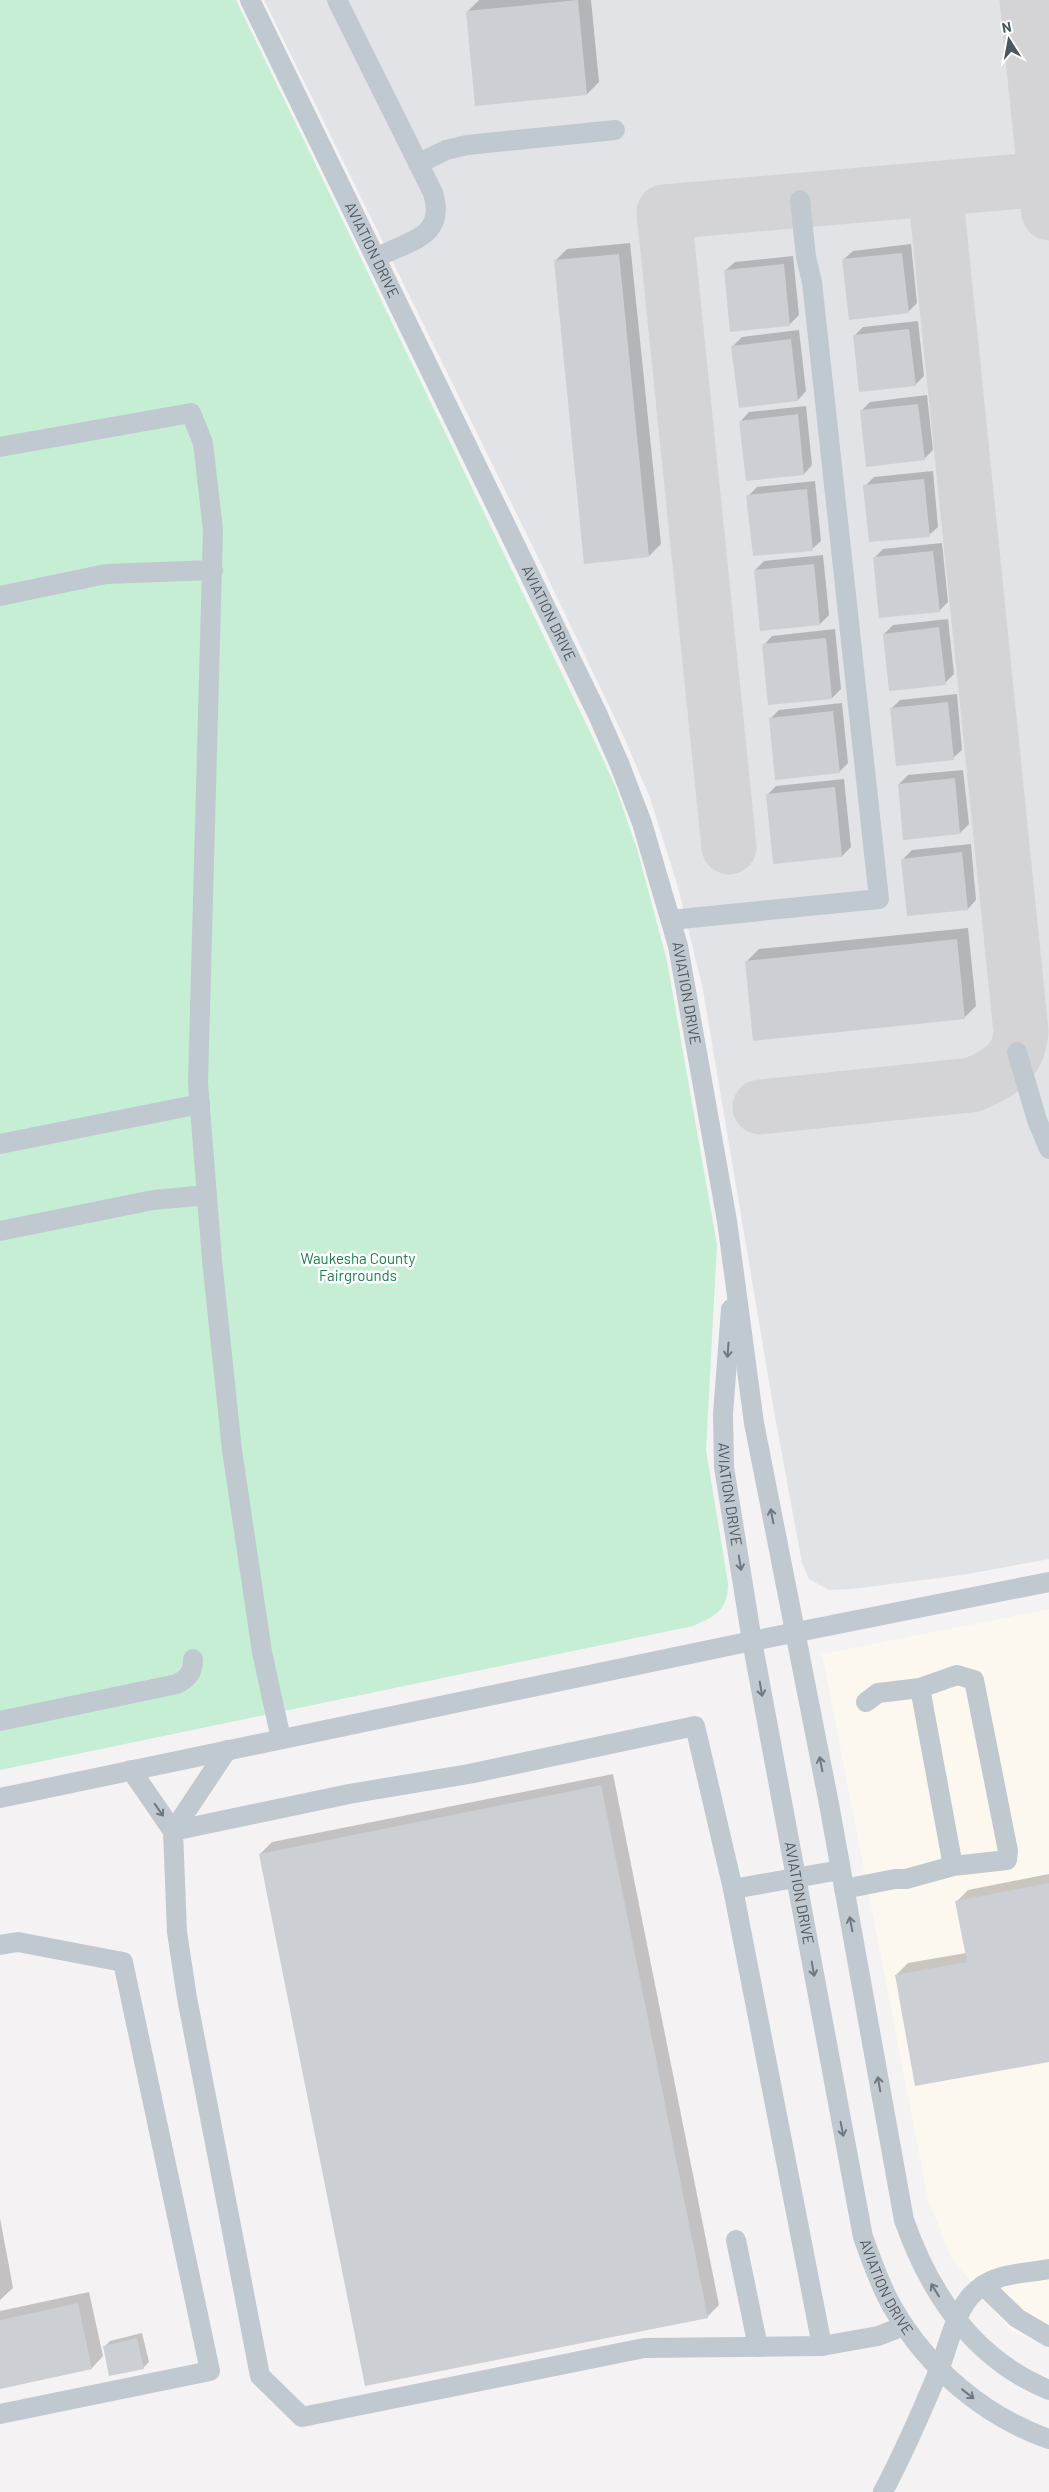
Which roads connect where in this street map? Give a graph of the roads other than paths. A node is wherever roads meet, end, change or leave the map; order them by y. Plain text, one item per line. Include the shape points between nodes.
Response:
1 (250, 0) edge
2 (337, 0) edge
3 (616, 130) dead end
4 (418, 164) junction
5 (800, 200) dead end
6 (376, 258) junction
7 (0, 447) edge
8 (213, 570) junction
9 (0, 596) edge
10 (671, 920) junction
11 (1017, 1052) dead end
12 (200, 1104) junction
13 (0, 1144) edge
14 (1049, 1149) edge
15 (207, 1194) junction
16 (0, 1231) edge
17 (734, 1266) junction
18 (1049, 1582) edge
19 (795, 1633) junction
20 (752, 1641) junction
21 (193, 1659) dead end
22 (920, 1688) junction
23 (866, 1702) dead end
24 (0, 1720) edge
25 (281, 1739) junction
26 (227, 1750) junction
27 (131, 1770) junction
28 (0, 1798) edge
29 (173, 1831) junction
30 (953, 1866) junction
31 (797, 1878) junction
32 (842, 1879) junction
33 (733, 1889) junction
34 (0, 1945) edge
35 (736, 2240) dead end
36 (1049, 2269) edge
37 (983, 2285) junction
38 (957, 2321) junction
39 (904, 2326) junction
40 (1049, 2337) edge
41 (822, 2346) junction
42 (758, 2347) junction
43 (939, 2369) junction
44 (1049, 2390) edge
45 (0, 2414) edge
46 (1049, 2438) edge
47 (883, 2492) edge

1 - 6 street, AVIATION DRIVE
2 - 4 street
3 - 4 street via 467,145 446,150
4 - 6 street via 437,205 433,226 426,234
5 - 10 street via 812,282 879,899
6 - 10 street, AVIATION DRIVE via 619,763 642,823
7 - 8 street via 191,413 203,443 214,530
8 - 9 street via 106,574
8 - 12 street via 198,1083
10 - 17 street, AVIATION DRIVE via 693,1021
11 - 14 street
12 - 13 street
12 - 15 street
15 - 16 street via 153,1200
15 - 25 street via 232,1450 262,1652
19 -> 17 street, AVIATION DRIVE via 754,1423
17 -> 20 street, AVIATION DRIVE via 724,1467
18 - 19 street
19 - 20 street
32 -> 19 street, AVIATION DRIVE
20 - 25 street
20 -> 31 street, AVIATION DRIVE
21 - 24 street via 193,1670 186,1680 176,1684
22 - 23 street via 878,1693
22 - 30 street
22 - 30 street via 957,1675 974,1680 1006,1842 1007,1860
25 - 26 street
26 - 27 street
26 - 29 street
27 - 28 street
27 -> 29 street
29 - 33 street via 695,1726
29 - 42 street via 177,1932 187,1998 260,2376 302,2417 644,2348
30 - 32 street via 906,1879
31 - 32 street
31 - 33 street
31 -> 39 street, AVIATION DRIVE via 860,2224 877,2276
38 -> 32 street, AVIATION DRIVE via 930,2282 904,2220
33 - 41 street
34 - 45 street via 18,1942 123,1962 210,2371
35 - 42 street
36 - 37 street via 1011,2275
37 - 38 street via 971,2296
37 - 40 street via 1017,2318
38 - 43 street
38 - 44 street, AVIATION DRIVE via 1010,2369
39 - 41 street via 878,2336
39 - 43 street, AVIATION DRIVE
41 - 42 street
43 -> 46 street, AVIATION DRIVE via 968,2395 1000,2416
43 - 47 street

